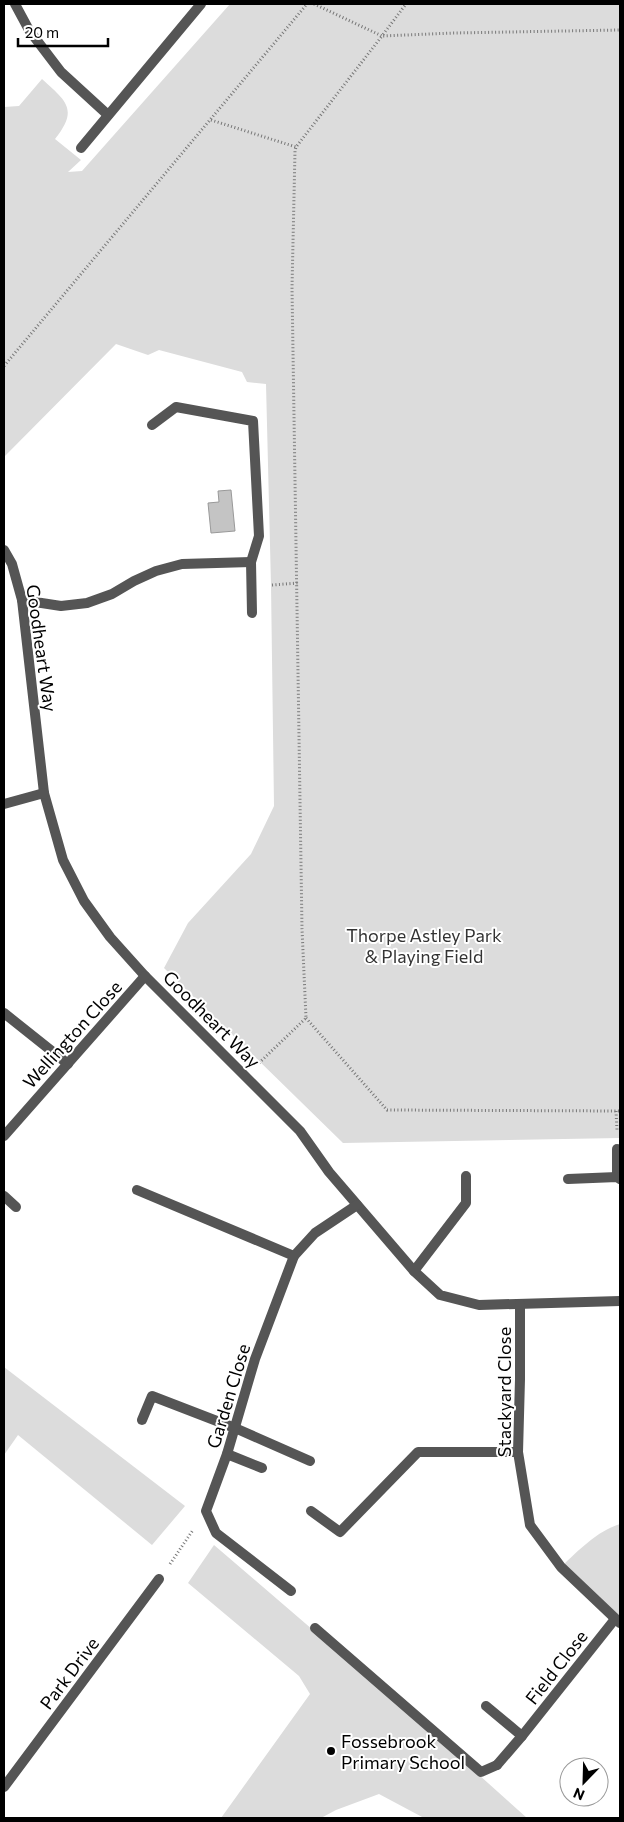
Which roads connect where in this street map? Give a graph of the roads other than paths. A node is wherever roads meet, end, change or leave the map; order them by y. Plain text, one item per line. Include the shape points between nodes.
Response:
1 (15, 4) edge
2 (201, 4) edge
3 (108, 115) junction
4 (81, 148) dead end
5 (152, 426) dead end
6 (4, 550) edge
7 (250, 562) junction
8 (22, 600) junction
9 (252, 613) dead end
10 (44, 793) junction
11 (4, 804) edge
12 (145, 976) junction
13 (4, 1013) edge
14 (68, 1064) junction
15 (4, 1136) edge
16 (617, 1149) dead end
17 (466, 1176) dead end
18 (619, 1178) edge
19 (568, 1179) dead end
20 (137, 1190) dead end
21 (4, 1196) edge
22 (357, 1205) junction
23 (16, 1207) dead end
24 (294, 1256) junction
25 (414, 1271) junction
26 (620, 1301) edge
27 (520, 1304) junction
28 (142, 1420) dead end
29 (235, 1428) junction
30 (518, 1452) junction
31 (227, 1454) junction
32 (310, 1461) dead end
33 (262, 1468) dead end
34 (311, 1511) dead end
35 (160, 1579) road end
36 (291, 1591) dead end
37 (618, 1621) edge
38 (315, 1628) dead end
39 (486, 1706) dead end
40 (522, 1736) junction
41 (4, 1787) edge

1 - 3 street via 29,30 61,72
2 - 3 street
3 - 4 street
5 - 7 street via 176,407 253,421 259,536
6 - 8 street, Goodheart Way via 12,564
7 - 8 street via 182,564 156,571 87,603 61,606
7 - 9 street
8 - 10 street, Goodheart Way
10 - 11 street
10 - 12 street, Goodheart Way via 63,860 84,902
12 - 14 street, Wellington Close
12 - 22 street, Goodheart Way via 300,1131
13 - 14 street
14 - 15 street, Wellington Close
16 - 18 street
17 - 25 street via 466,1203
18 - 19 street
20 - 24 street
21 - 23 street
22 - 24 street, Garden Close via 316,1233
22 - 25 street, Goodheart Way
24 - 29 street, Garden Close via 255,1359
25 - 27 street, Goodheart Way via 440,1295 479,1305
26 - 27 street, Goodheart Way
27 - 30 street, Stackyard Close
28 - 29 street via 152,1396
29 - 31 street, Garden Close
29 - 32 street
30 - 34 street via 418,1452 340,1532
30 - 37 street, Stackyard Close via 530,1525 561,1567
31 - 33 street
31 - 36 street, Garden Close via 206,1511 216,1533
35 - 41 street, Park Drive
37 - 40 street, Field Close
38 - 40 street, Field Close via 481,1772 497,1765
39 - 40 street

